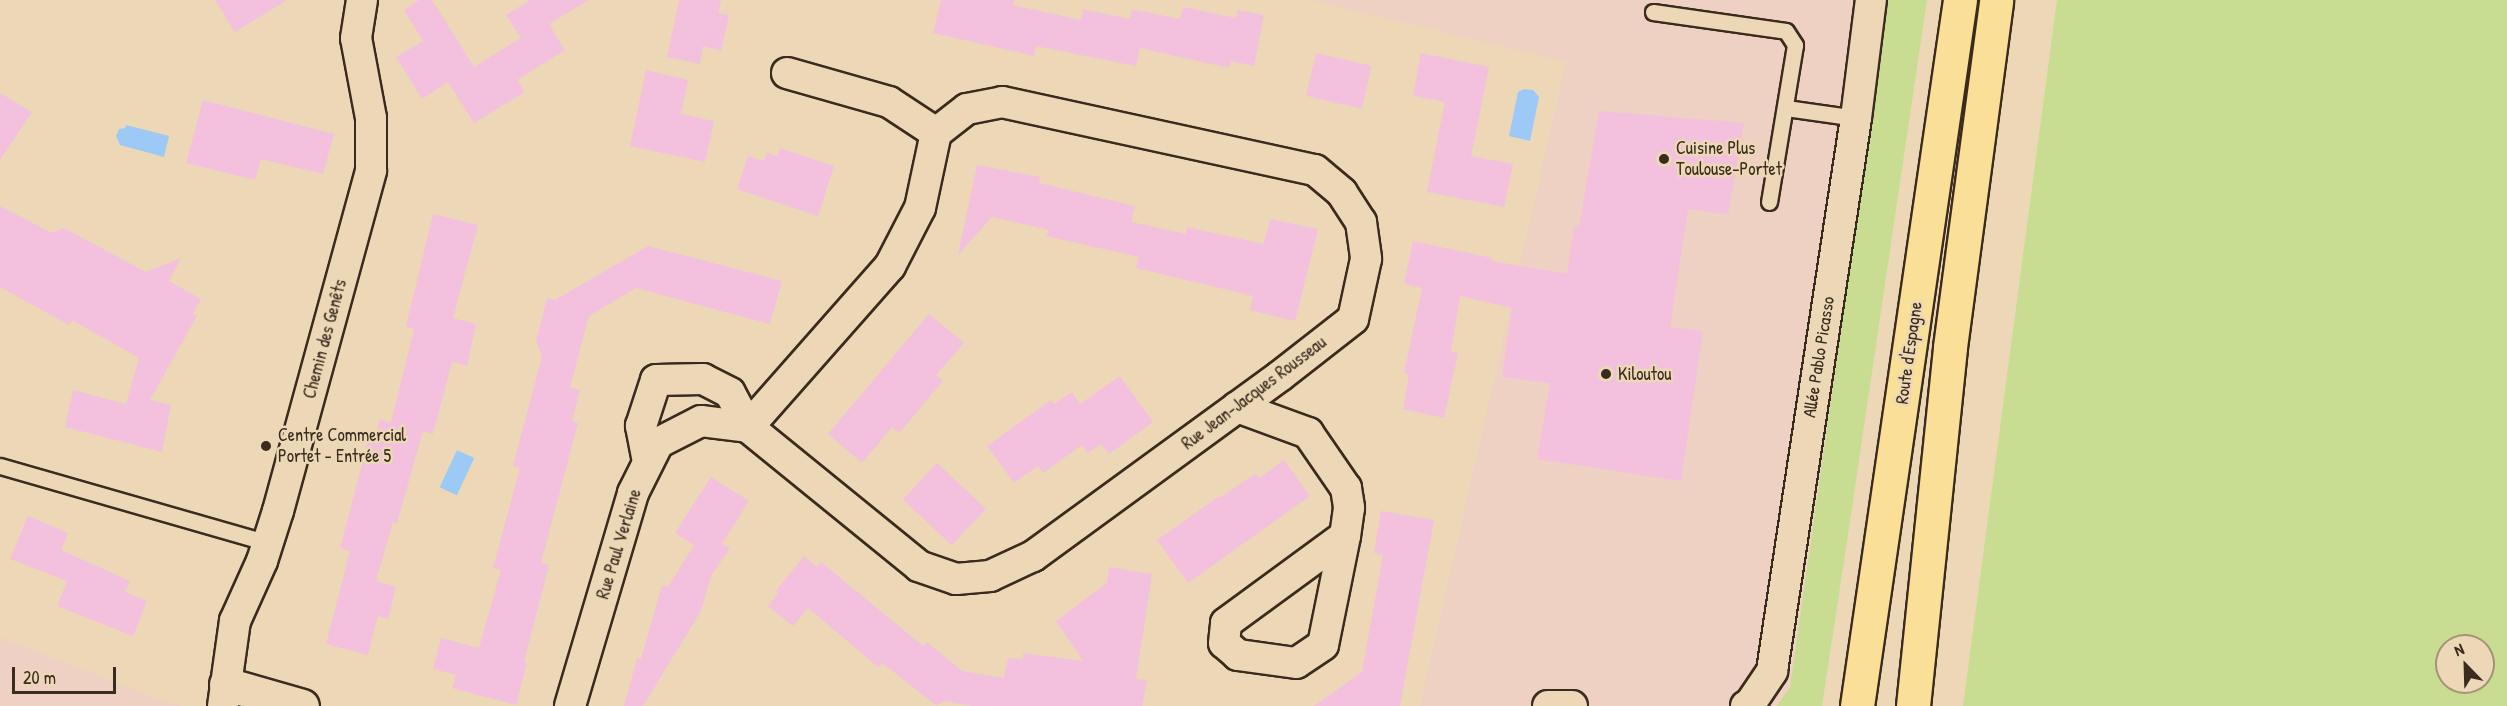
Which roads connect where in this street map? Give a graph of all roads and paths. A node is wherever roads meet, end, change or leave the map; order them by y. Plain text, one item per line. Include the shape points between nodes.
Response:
1 (362, 0) edge
2 (1871, 0) edge
3 (1960, 0) edge
4 (1996, 0) edge
5 (1653, 12) dead end
6 (787, 73) dead end
7 (1786, 108) junction
8 (1856, 118) junction
9 (936, 133) junction
10 (1769, 202) dead end
11 (1237, 407) junction
12 (748, 427) junction
13 (648, 462) junction
14 (0, 466) edge
15 (1345, 536) junction
16 (268, 543) junction
17 (224, 695) edge
18 (302, 706) edge
19 (570, 706) edge
20 (1548, 706) edge
21 (1572, 706) edge
22 (1746, 706) edge
23 (1857, 706) edge
24 (1913, 706) edge

1 - 16 street, Chemin des Genêts via 356,38 371,118 371,170
2 - 8 street, Allée Pablo Picasso
3 - 23 main road, Route d'Espagne
4 - 24 main road via 1950,347
5 - 7 lane via 1786,31 1795,45
6 - 9 street via 889,102
7 - 8 lane
7 - 10 lane
8 - 22 street, Allée Pablo Picasso via 1772,670
9 - 11 street, Rue Jean-Jacques Rousseau via 967,109 1002,102 1315,170 1342,193 1361,222 1366,259 1353,319
9 - 12 street via 920,208 890,266
11 - 12 street, Rue Jean-Jacques Rousseau via 1033,556 990,576 956,579 919,566
11 - 15 street via 1308,433 1346,488 1349,508
12 - 13 street, Rue Paul Verlaine via 701,421 658,443
12 - 13 street via 730,393 703,379 656,380 641,426
13 - 19 street, Rue Paul Verlaine via 633,493
14 - 16 lane
15 - 15 street via 1226,623 1224,643 1238,655 1296,663 1323,645
16 - 17 street, Chemin des Genêts via 235,621
17 - 18 main road
20 - 21 street

